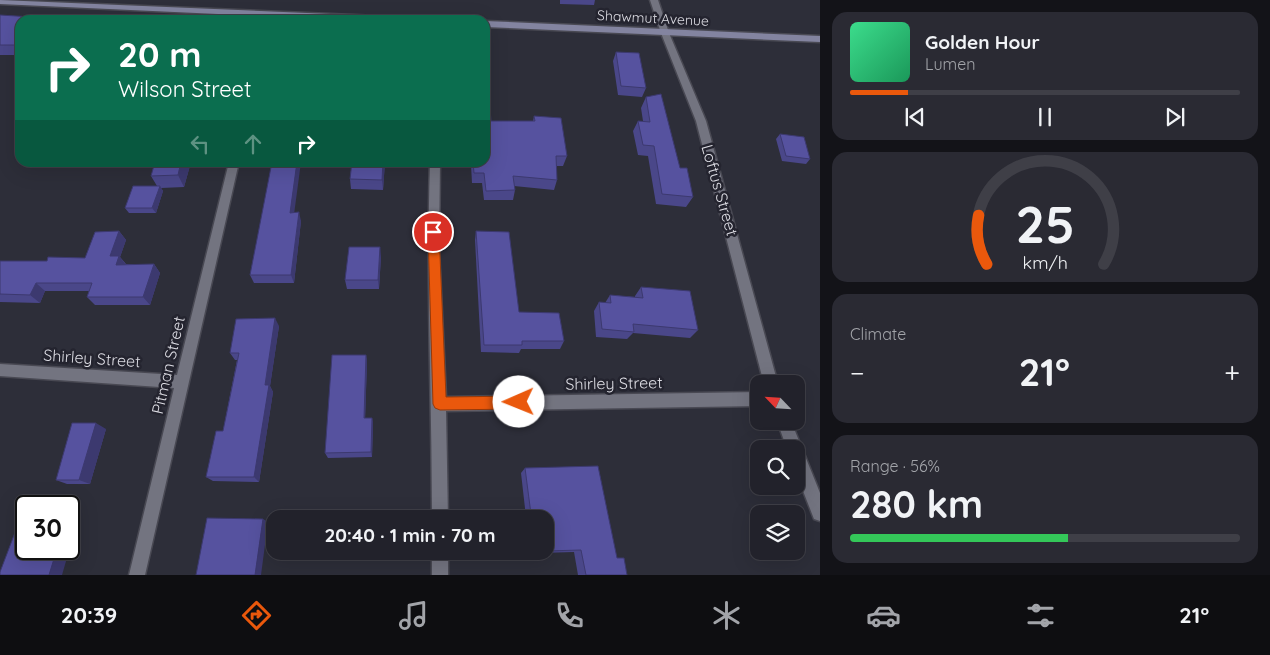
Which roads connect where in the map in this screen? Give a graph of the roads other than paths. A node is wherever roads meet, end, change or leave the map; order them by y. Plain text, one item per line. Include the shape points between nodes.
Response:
1 (654, 0) edge
2 (0, 2) edge
3 (237, 15) edge
4 (490, 24) edge
5 (665, 33) junction
6 (820, 39) edge
7 (233, 167) edge
8 (435, 167) edge
9 (0, 370) edge
10 (769, 375) edge
11 (182, 382) junction
12 (750, 399) edge
13 (440, 404) junction
14 (805, 476) edge
15 (440, 510) edge
16 (820, 513) edge
17 (440, 560) edge
18 (137, 575) edge
19 (440, 575) edge

1 - 5 street, Loftus Street
2 - 3 main road
4 - 5 main road, Shawmut Avenue
5 - 6 main road, Shawmut Avenue
5 - 10 street, Loftus Street via 701,122
7 - 11 street, Pitman Street
8 - 13 street via 433,250
9 - 11 street, Shirley Street
11 - 18 street, Pitman Street
12 - 13 street, Shirley Street
13 - 15 street
14 - 16 street
17 - 19 street

